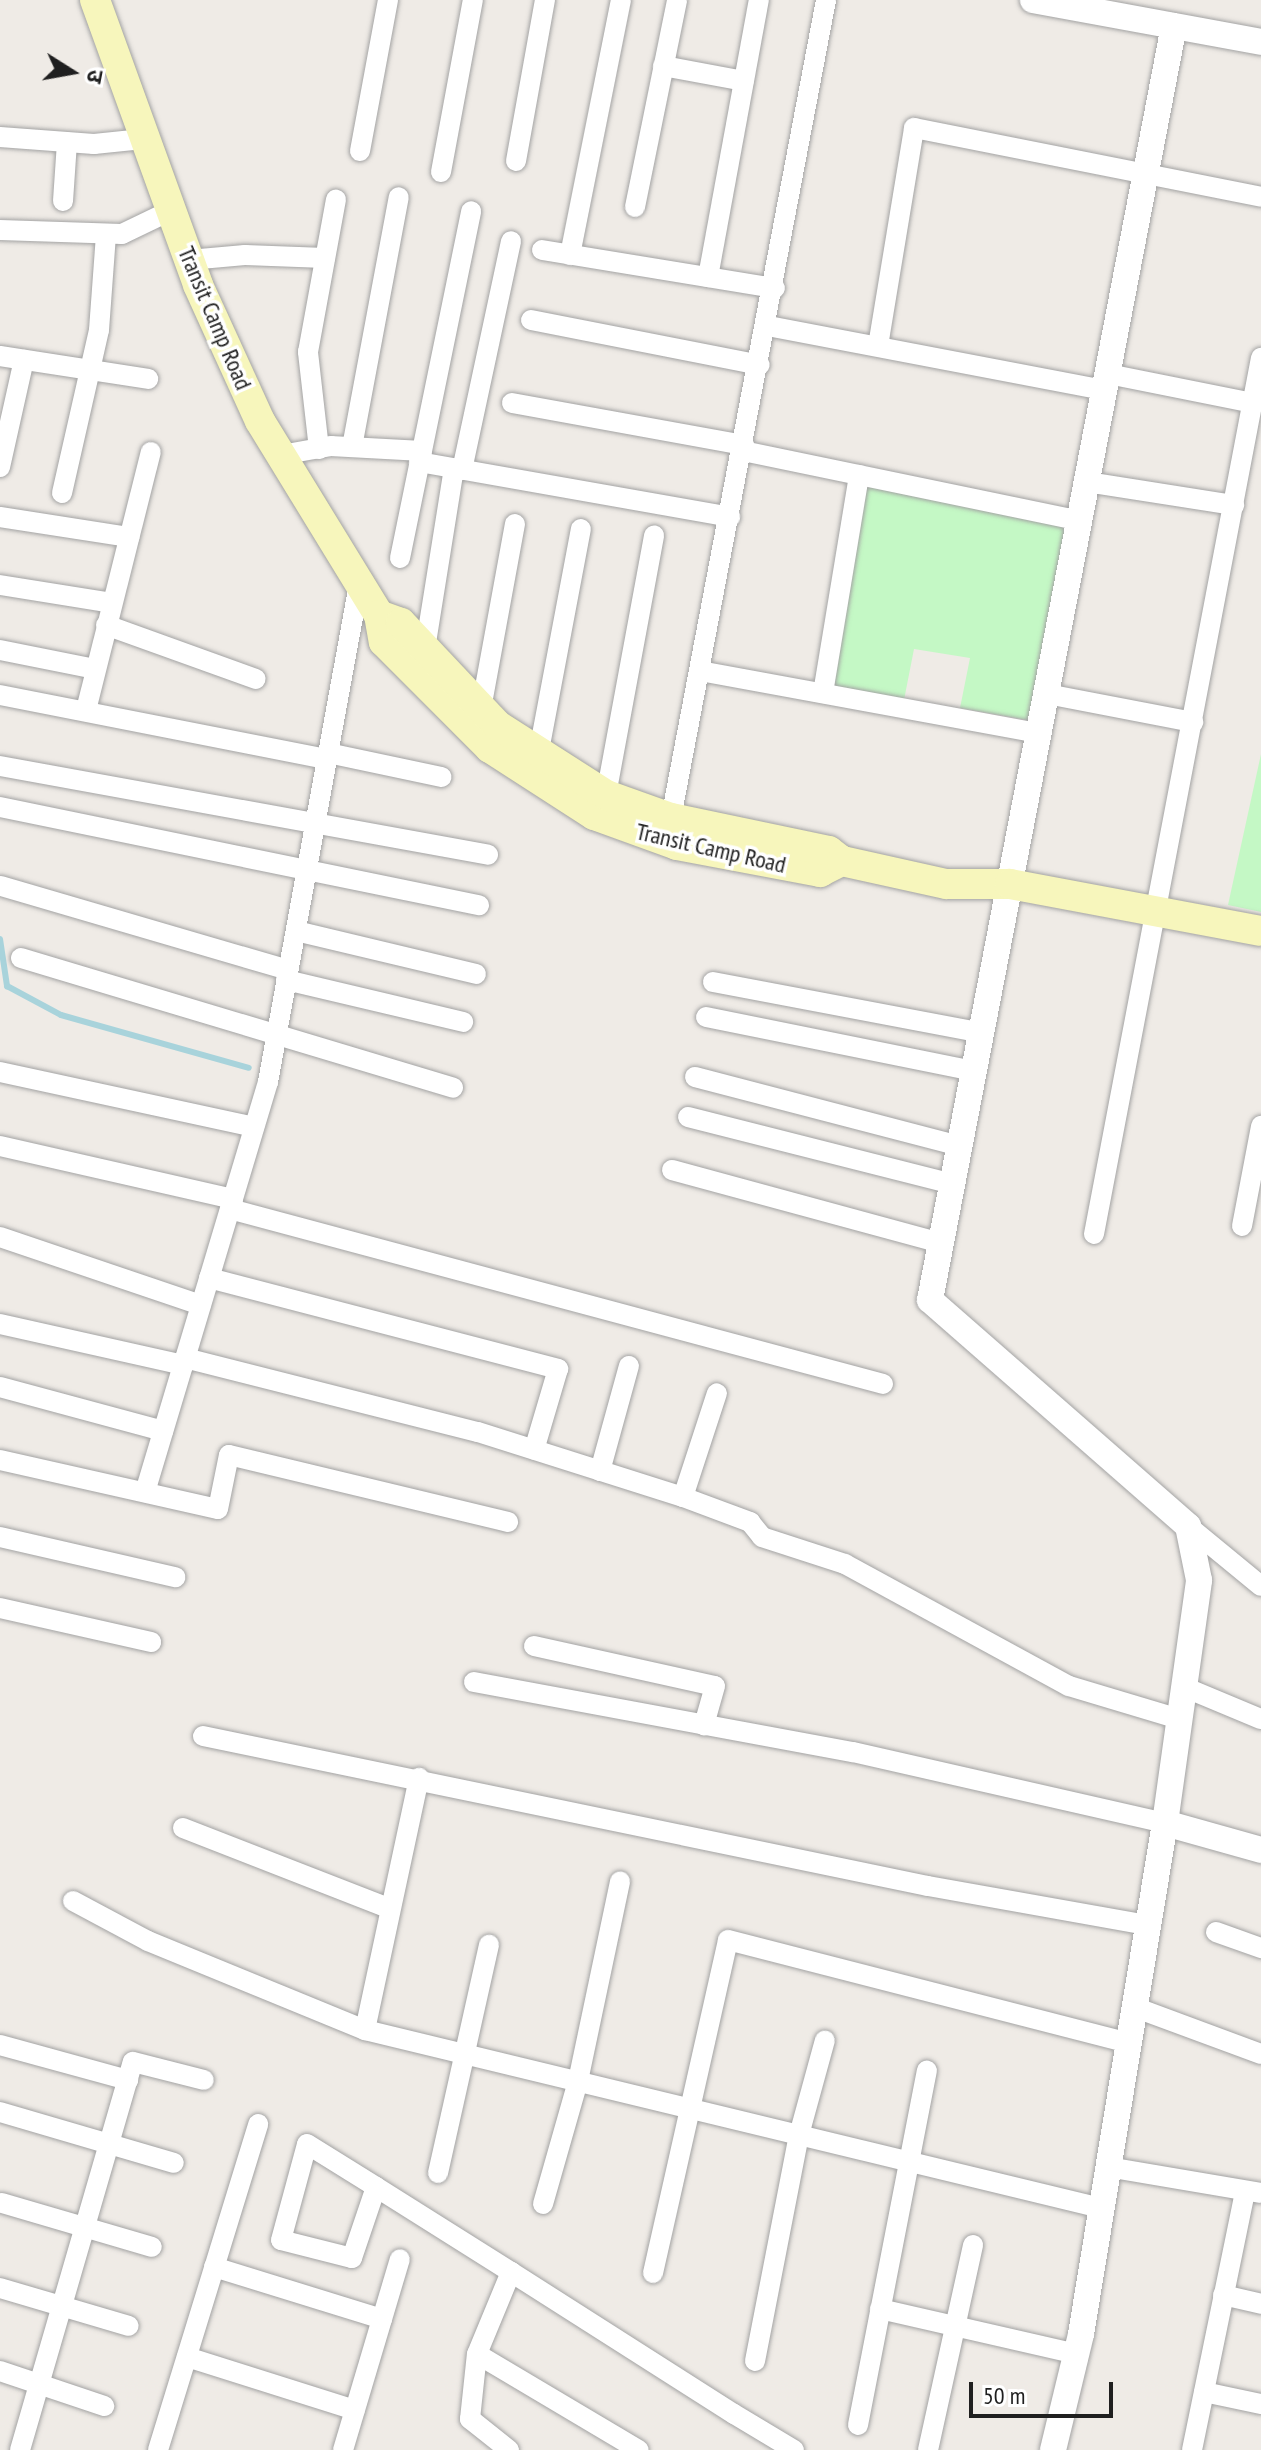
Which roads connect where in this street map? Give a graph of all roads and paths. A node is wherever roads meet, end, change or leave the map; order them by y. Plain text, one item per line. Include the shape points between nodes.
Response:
1 (95, 0) edge
2 (388, 0) edge
3 (473, 0) edge
4 (545, 0) edge
5 (621, 0) edge
6 (677, 0) edge
7 (759, 0) edge
8 (826, 0) edge
9 (1033, 0) edge
10 (1140, 10) edge
11 (1174, 26) junction
12 (1261, 42) edge
13 (663, 66) junction
14 (744, 81) junction
15 (0, 137) edge
16 (143, 139) junction
17 (67, 142) junction
18 (360, 151) dead end
19 (516, 161) dead end
20 (441, 172) dead end
21 (1146, 176) junction
22 (399, 197) dead end
23 (1261, 197) edge
24 (336, 200) dead end
25 (63, 201) dead end
26 (635, 207) dead end
27 (170, 211) junction
28 (471, 211) dead end
29 (0, 230) edge
30 (106, 235) junction
31 (511, 241) dead end
32 (542, 250) dead end
33 (570, 255) junction
34 (325, 258) junction
35 (189, 260) junction
36 (708, 277) junction
37 (775, 288) junction
38 (531, 320) dead end
39 (768, 326) junction
40 (878, 346) junction
41 (0, 356) edge
42 (1261, 358) edge
43 (24, 360) junction
44 (760, 365) junction
45 (87, 370) junction
46 (148, 379) dead end
47 (1106, 382) junction
48 (512, 403) dead end
49 (1253, 403) junction
50 (6, 410) edge
51 (352, 447) junction
52 (744, 448) junction
53 (319, 449) junction
54 (151, 452) dead end
55 (281, 455) junction
56 (420, 456) junction
57 (0, 467) edge
58 (458, 469) junction
59 (859, 475) junction
60 (1087, 482) junction
61 (62, 493) dead end
62 (1234, 505) junction
63 (0, 517) edge
64 (730, 517) junction
65 (1080, 521) junction
66 (515, 524) dead end
67 (581, 529) dead end
68 (654, 535) dead end
69 (129, 537) junction
70 (400, 558) dead end
71 (359, 584) junction
72 (0, 585) edge
73 (112, 603) junction
74 (379, 615) junction
75 (106, 625) junction
76 (425, 649) junction
77 (0, 650) edge
78 (95, 669) junction
79 (700, 671) junction
80 (256, 679) dead end
81 (823, 693) junction
82 (1047, 694) junction
83 (0, 695) edge
84 (481, 709) junction
85 (86, 710) junction
86 (1193, 722) junction
87 (1039, 733) junction
88 (328, 756) junction
89 (538, 756) junction
90 (0, 766) edge
91 (442, 777) dead end
92 (606, 795) junction
93 (0, 807) edge
94 (316, 821) junction
95 (658, 822) junction
96 (488, 855) dead end
97 (307, 869) junction
98 (1010, 884) junction
99 (1, 886) edge
100 (479, 905) dead end
101 (1157, 912) junction
102 (296, 931) junction
103 (1261, 931) edge
104 (21, 958) dead end
105 (476, 974) dead end
106 (287, 975) junction
107 (713, 982) dead end
108 (706, 1017) dead end
109 (463, 1022) dead end
110 (982, 1033) junction
111 (276, 1037) junction
112 (974, 1071) junction
113 (0, 1072) edge
114 (695, 1077) dead end
115 (453, 1088) dead end
116 (688, 1117) dead end
117 (1261, 1126) edge
118 (254, 1127) junction
119 (0, 1146) edge
120 (960, 1146) junction
121 (672, 1170) dead end
122 (952, 1184) junction
123 (231, 1204) junction
124 (1242, 1226) dead end
125 (1094, 1234) dead end
126 (0, 1237) edge
127 (941, 1243) junction
128 (209, 1278) junction
129 (201, 1305) junction
130 (0, 1324) edge
131 (184, 1362) junction
132 (629, 1366) dead end
133 (883, 1384) dead end
134 (0, 1387) edge
135 (717, 1393) dead end
136 (163, 1431) junction
137 (534, 1450) junction
138 (0, 1460) edge
139 (600, 1471) junction
140 (145, 1492) junction
141 (683, 1497) junction
142 (508, 1522) dead end
143 (1188, 1526) junction
144 (0, 1537) edge
145 (175, 1577) dead end
146 (1261, 1586) edge
147 (0, 1608) edge
148 (151, 1642) dead end
149 (534, 1646) dead end
150 (474, 1682) dead end
151 (1184, 1687) junction
152 (1179, 1719) junction
153 (1261, 1719) edge
154 (704, 1725) junction
155 (203, 1736) dead end
156 (419, 1778) junction
157 (1165, 1823) junction
158 (183, 1828) dead end
159 (1261, 1850) edge
160 (620, 1881) dead end
161 (73, 1901) dead end
162 (388, 1908) junction
163 (1148, 1925) junction
164 (1216, 1932) dead end
165 (489, 1945) dead end
166 (1261, 1948) edge
167 (1134, 2007) junction
168 (365, 2030) junction
169 (825, 2040) dead end
170 (1128, 2043) junction
171 (0, 2045) edge
172 (464, 2054) junction
173 (1261, 2054) edge
174 (927, 2071) dead end
175 (128, 2080) junction
176 (204, 2080) dead end
177 (578, 2081) junction
178 (689, 2108) junction
179 (0, 2112) edge
180 (258, 2124) dead end
181 (799, 2135) junction
182 (110, 2142) junction
183 (908, 2161) junction
184 (174, 2163) dead end
185 (1108, 2167) junction
186 (438, 2173) dead end
187 (376, 2187) junction
188 (1253, 2192) edge
189 (2, 2203) dead end
190 (543, 2204) dead end
191 (1101, 2208) junction
192 (85, 2227) junction
193 (973, 2245) dead end
194 (152, 2247) dead end
195 (400, 2259) dead end
196 (214, 2267) junction
197 (511, 2272) junction
198 (653, 2273) dead end
199 (0, 2288) edge
200 (1223, 2295) junction
201 (1261, 2304) edge
202 (62, 2307) junction
203 (880, 2309) junction
204 (382, 2319) junction
205 (129, 2326) dead end
206 (955, 2326) junction
207 (477, 2354) junction
208 (1077, 2354) junction
209 (187, 2357) junction
210 (755, 2361) dead end
211 (0, 2371) edge
212 (38, 2385) junction
213 (1204, 2392) junction
214 (1261, 2404) edge
215 (104, 2406) dead end
216 (355, 2410) junction
217 (858, 2425) dead end
218 (20, 2450) edge
219 (158, 2450) edge
220 (343, 2450) edge
221 (509, 2450) edge
222 (639, 2450) edge
223 (794, 2450) edge
224 (928, 2450) edge
225 (1053, 2450) edge
226 (1192, 2450) edge

1 - 16 main road, Transit Camp Road
2 - 18 street
3 - 20 street
4 - 19 street
5 - 33 street
6 - 13 street
7 - 14 street
8 - 37 street
9 - 10 street
10 - 11 street
11 - 12 street
11 - 21 street
13 - 14 street
13 - 26 street
14 - 36 street
15 - 17 street
16 - 17 street
16 - 27 main road, Transit Camp Road
17 - 25 street
21 - 23 street
21 - 40 street via 914,128
21 - 47 street
22 - 51 street
24 - 34 street
27 - 30 street via 122,234
27 - 35 main road, Transit Camp Road
28 - 56 street
29 - 30 street
30 - 45 street via 99,330
31 - 58 street
32 - 33 street
33 - 36 street
34 - 35 street via 245,255
34 - 53 street via 308,352
35 - 55 main road, Transit Camp Road via 260,421
36 - 37 street
37 - 39 street
38 - 44 street
39 - 40 street
39 - 44 street
40 - 47 street
41 - 43 street
42 - 49 street
43 - 45 street
43 - 50 street
44 - 52 street
45 - 46 street
45 - 61 street
47 - 49 street
47 - 60 street
48 - 52 street
49 - 62 street
50 - 57 street
51 - 53 street
51 - 56 street
52 - 59 street
52 - 64 street
53 - 55 street
54 - 69 street
55 - 71 main road, Transit Camp Road
56 - 58 street
56 - 70 street
58 - 64 street
58 - 76 street
59 - 65 street
59 - 81 street
60 - 62 street
60 - 65 street
62 - 86 street
63 - 69 street
64 - 79 street
65 - 82 street
66 - 84 street
67 - 89 street
68 - 92 street
69 - 73 street
71 - 74 main road, Transit Camp Road
71 - 88 street
72 - 73 street
73 - 75 street
74 - 76 main road, Transit Camp Road via 401,623
74 - 95 main road, Transit Camp Road via 384,642 490,748 560,796
75 - 78 street
75 - 80 street
76 - 84 main road, Transit Camp Road
77 - 78 street
78 - 85 street
79 - 81 street
79 - 95 street
81 - 87 street
82 - 86 street
82 - 87 street
83 - 85 street
84 - 89 main road, Transit Camp Road
85 - 88 street
86 - 101 street
87 - 98 street
88 - 91 street
88 - 94 street
89 - 92 main road, Transit Camp Road
90 - 94 street
92 - 95 main road, Transit Camp Road
93 - 97 street
94 - 96 street
94 - 97 street
95 - 98 main road, Transit Camp Road via 829,851 842,861 946,884
97 - 100 street
97 - 102 street
98 - 101 main road, Transit Camp Road
98 - 110 street
99 - 106 street
101 - 103 main road, Transit Camp Road
101 - 125 street
102 - 105 street
102 - 106 street
104 - 111 street
106 - 109 street
106 - 111 street
107 - 110 street
108 - 112 street
110 - 112 street
111 - 115 street
111 - 118 street
112 - 120 street
113 - 118 street
114 - 120 street
116 - 122 street
117 - 124 street
118 - 123 street
119 - 123 street
120 - 122 street
121 - 127 street
122 - 127 street
123 - 128 street
123 - 133 street
126 - 129 street
127 - 143 street via 930,1300
128 - 129 street
128 - 137 street via 558,1369
129 - 131 street
130 - 131 street
131 - 136 street
131 - 137 street
132 - 139 street
134 - 136 street
135 - 141 street
136 - 140 street
137 - 139 street
138 - 140 street
139 - 141 street
140 - 142 street via 218,1509 229,1455
141 - 152 street via 750,1522 762,1537 845,1564 1069,1686
143 - 146 street
143 - 151 street via 1199,1580
144 - 145 street
147 - 148 street
149 - 154 street via 715,1686
150 - 154 street
151 - 152 street
151 - 153 street
152 - 157 street
154 - 157 street via 853,1752
155 - 156 street
156 - 162 street
156 - 163 street via 928,1886
157 - 159 street
157 - 163 street
158 - 162 street
160 - 177 street
161 - 168 street via 148,1941
162 - 168 street
163 - 167 street
164 - 166 street
165 - 172 street
167 - 170 street
167 - 173 street
168 - 172 street
169 - 181 street
170 - 178 street via 728,1940
170 - 185 street
171 - 175 street
172 - 177 street
172 - 186 street
174 - 183 street
175 - 176 street via 133,2062
175 - 182 street
177 - 178 street
177 - 190 street
178 - 181 street
178 - 198 street
179 - 182 street
180 - 196 street
181 - 183 street
181 - 210 street
182 - 184 street
182 - 192 street
183 - 191 street
183 - 203 street
185 - 188 street
185 - 191 street
187 - 187 street via 307,2144 281,2240 352,2258
187 - 197 street
188 - 200 street
189 - 192 street
191 - 208 street
192 - 194 street
192 - 202 street
193 - 206 street
195 - 204 street
196 - 204 street
196 - 209 street
197 - 207 street
197 - 223 street
199 - 202 street
200 - 201 street
200 - 213 street
202 - 205 street
202 - 212 street
203 - 206 street
203 - 217 street
204 - 216 street
206 - 208 street
206 - 224 street
207 - 221 street via 470,2419
207 - 222 street
208 - 225 street
209 - 216 street
209 - 219 street
211 - 212 street
212 - 215 street
212 - 218 street
213 - 214 street
213 - 226 street
216 - 220 street

